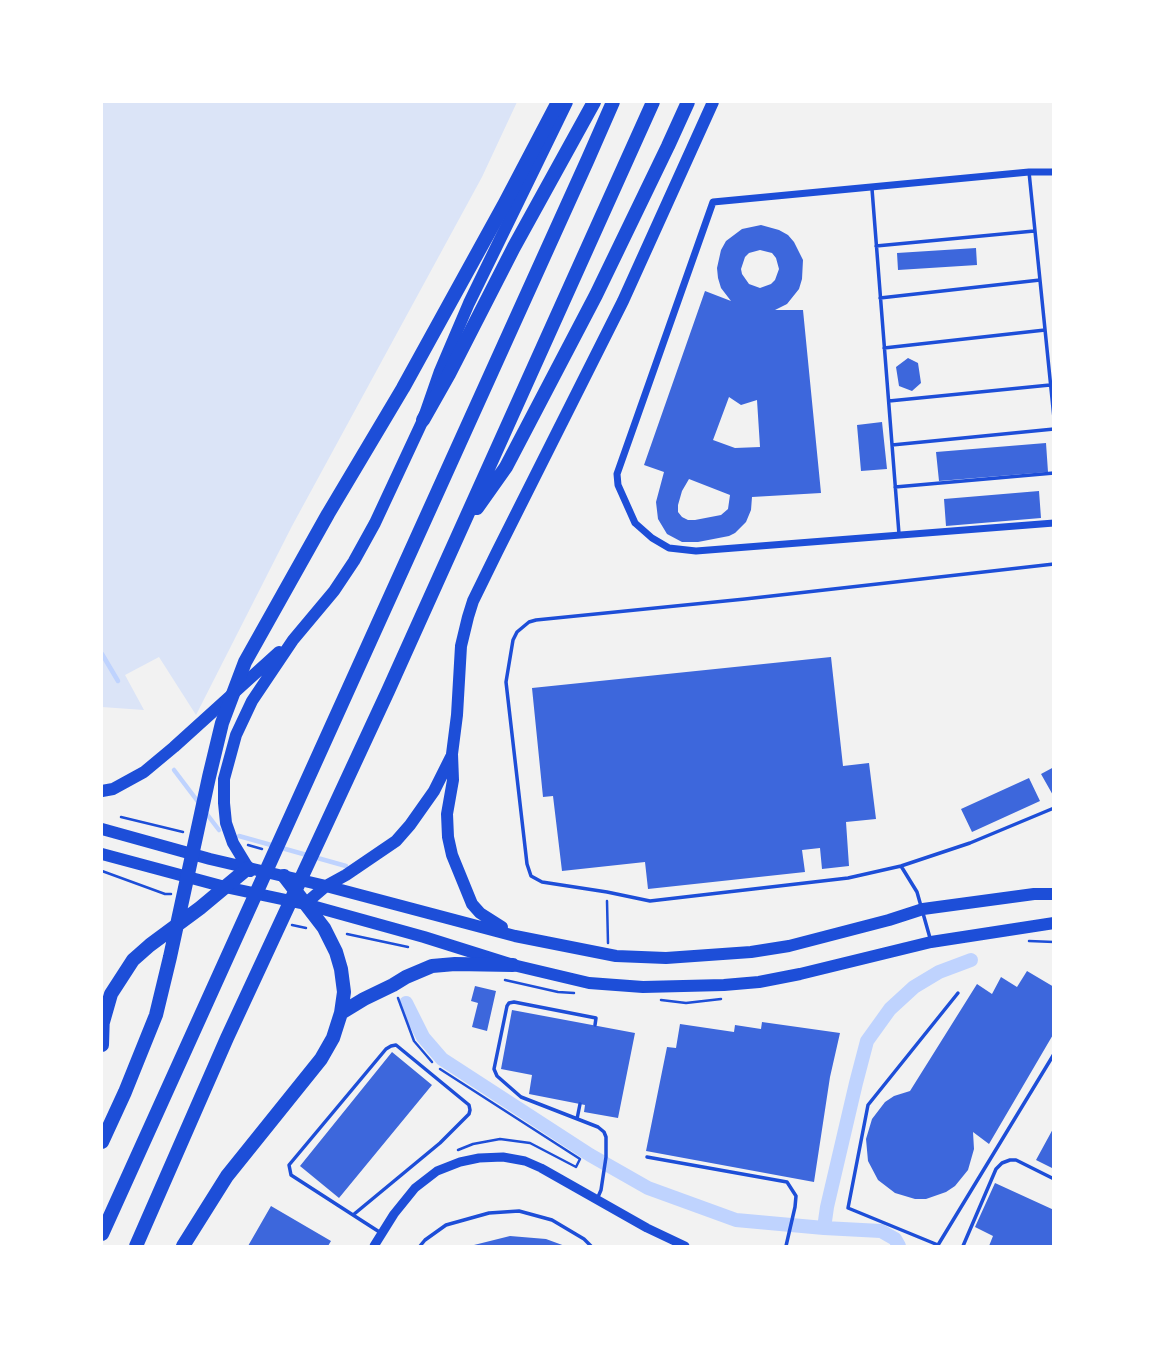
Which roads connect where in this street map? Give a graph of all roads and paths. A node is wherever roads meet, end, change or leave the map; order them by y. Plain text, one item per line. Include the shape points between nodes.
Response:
1 (558, 102) edge
2 (567, 102) edge
3 (594, 102) edge
4 (612, 102) edge
5 (653, 102) edge
6 (688, 102) edge
7 (713, 102) edge
8 (1030, 172) junction
9 (1054, 172) edge
10 (872, 187) junction
11 (1035, 231) junction
12 (876, 246) junction
13 (1040, 280) junction
14 (880, 298) junction
15 (1045, 330) junction
16 (884, 348) junction
17 (1050, 385) junction
18 (889, 401) junction
19 (1054, 418) edge
20 (424, 420) junction
21 (1054, 429) edge
22 (892, 446) junction
23 (1054, 473) edge
24 (895, 487) junction
25 (1054, 523) edge
26 (462, 525) junction
27 (899, 536) junction
28 (1054, 564) edge
29 (293, 640) junction
30 (452, 754) junction
31 (102, 791) edge
32 (1054, 808) edge
33 (121, 817) dead end
34 (102, 829) edge
35 (189, 834) dead end
36 (248, 845) dead end
37 (272, 852) dead end
38 (102, 854) edge
39 (901, 866) junction
40 (248, 868) junction
41 (102, 871) edge
42 (284, 876) junction
43 (326, 886) junction
44 (225, 887) junction
45 (607, 892) junction
46 (1054, 894) edge
47 (176, 895) dead end
48 (274, 897) junction
49 (305, 904) junction
50 (923, 909) junction
51 (1054, 923) edge
52 (292, 925) dead end
53 (312, 926) dead end
54 (346, 934) dead end
55 (515, 936) junction
56 (931, 942) junction
57 (608, 943) dead end
58 (415, 949) dead end
59 (513, 965) junction
60 (393, 985) junction
61 (958, 993) dead end
62 (102, 995) edge
63 (341, 1013) junction
64 (103, 1022) junction
65 (595, 1026) dead end
66 (102, 1045) edge
67 (1054, 1054) edge
68 (580, 1104) dead end
69 (577, 1119) junction
70 (102, 1142) edge
71 (647, 1157) dead end
72 (576, 1167) dead end
73 (1054, 1179) edge
74 (597, 1199) junction
75 (353, 1215) junction
76 (102, 1234) edge
77 (382, 1234) junction
78 (786, 1246) edge
79 (938, 1246) edge
80 (136, 1247) edge
81 (183, 1247) edge
82 (374, 1247) edge
83 (421, 1247) edge
84 (591, 1247) edge
85 (685, 1247) edge
86 (963, 1247) edge

1 - 70 highway via 410,376 245,662 222,723 156,1015
2 - 20 main road via 469,303
3 - 20 highway
4 - 76 highway
5 - 26 highway
6 - 26 highway via 596,295 506,467
7 - 30 main road via 623,301 474,601 461,646
8 - 9 street
8 - 10 street
8 - 11 lane
10 - 12 lane
10 - 27 street via 713,202 617,474 635,523 669,548 696,551
11 - 12 lane
11 - 13 lane
12 - 14 lane
13 - 14 lane
13 - 15 lane
14 - 16 lane
15 - 16 lane
15 - 17 lane
16 - 18 lane
17 - 18 lane
17 - 19 lane
18 - 22 lane
20 - 29 main road via 354,561
21 - 22 lane
22 - 24 lane
23 - 24 lane
24 - 27 lane
25 - 27 street
26 - 80 highway
28 - 45 lane via 536,620 522,626 513,640 506,682 529,871 542,882
29 - 31 main road via 144,772
29 - 40 main road via 252,701 236,735 224,779 226,823
30 - 43 main road via 435,791 396,841
30 - 55 main road via 447,814 452,855 472,904
32 - 39 lane
33 - 35 path
34 - 40 main road
36 - 37 path
38 - 44 main road
39 - 45 lane via 848,878 650,901
39 - 50 lane
40 - 42 main road
40 - 44 highway
40 - 48 main road
41 - 47 path
42 - 43 main road
42 - 49 highway
43 - 49 main road
43 - 55 main road
44 - 48 main road
44 - 64 highway via 133,960 111,994
45 - 57 path
46 - 50 main road
48 - 49 main road
49 - 59 main road
49 - 63 highway via 336,952 344,992
50 - 55 main road via 789,946 710,956 616,956
50 - 56 lane
51 - 56 main road
52 - 53 path
54 - 58 path
56 - 59 main road via 800,974 724,985 611,985
59 - 60 highway via 432,966
60 - 63 highway
60 - 72 path via 414,1041 435,1066 580,1159
61 - 79 lane via 868,1105 848,1208
62 - 64 highway
63 - 81 highway via 320,1059 227,1176
64 - 66 highway
65 - 69 lane via 596,1018 509,1003 494,1069 521,1097
67 - 79 lane
68 - 69 lane
69 - 74 lane via 598,1127 606,1137
71 - 78 lane via 787,1182 796,1196
73 - 86 lane via 1016,1160 1002,1163
74 - 77 street via 525,1161 479,1158 437,1171 415,1188
74 - 85 street
75 - 75 lane via 291,1175 289,1165 386,1048 396,1045 469,1105 469,1114
75 - 77 lane
77 - 82 street
83 - 84 lane via 446,1225 489,1213 519,1211 552,1220

